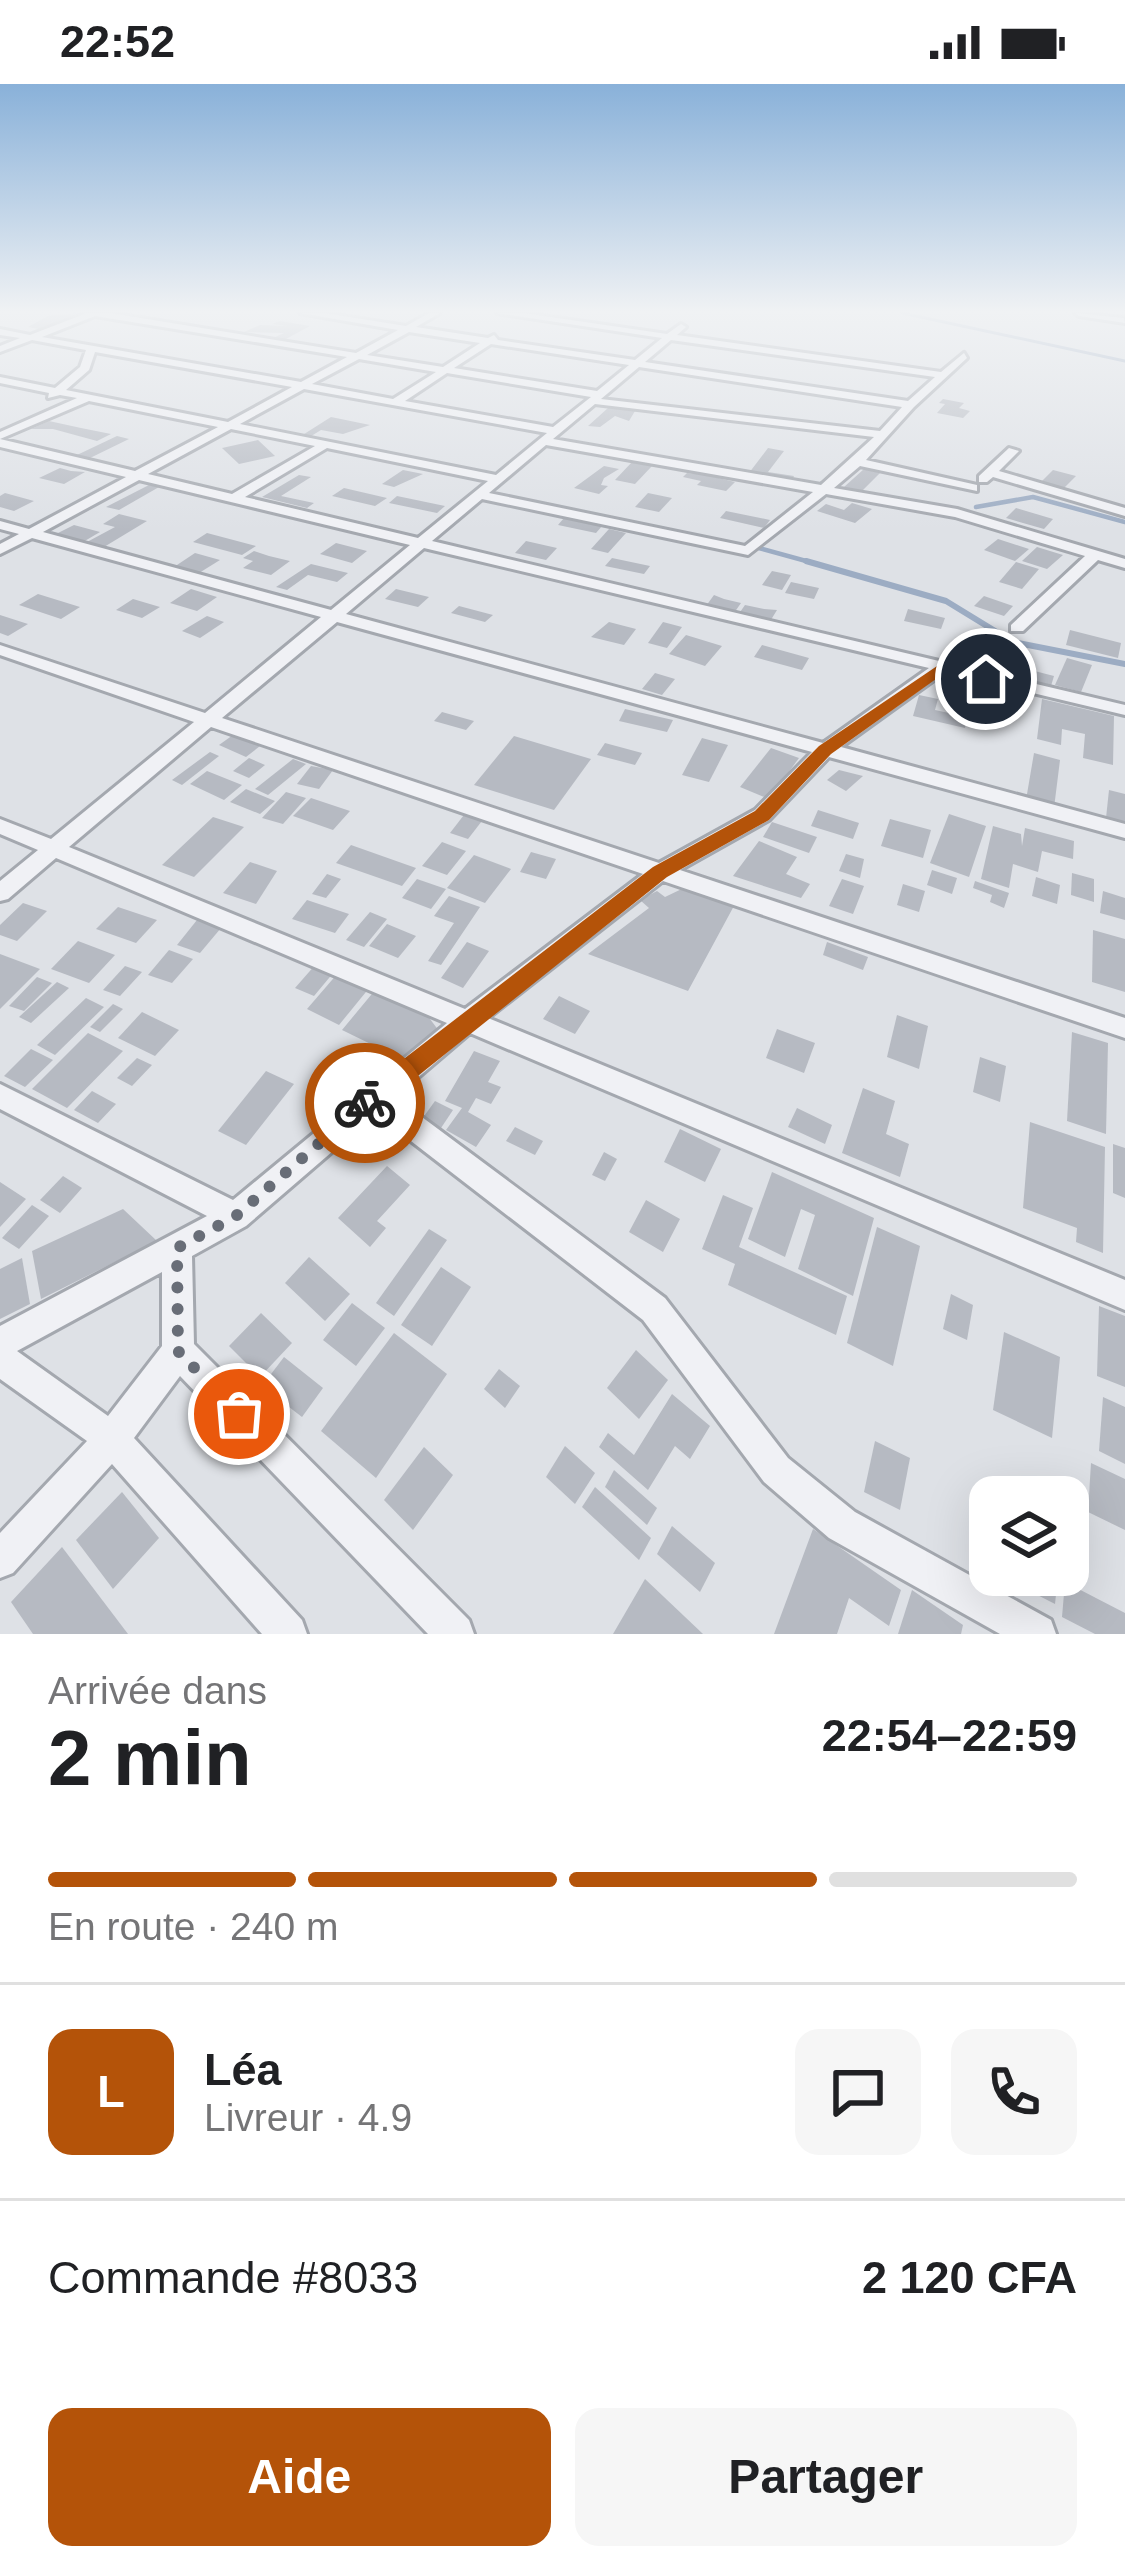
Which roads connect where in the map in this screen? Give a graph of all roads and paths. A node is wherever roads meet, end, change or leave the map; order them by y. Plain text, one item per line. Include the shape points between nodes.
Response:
1 (27, 385) edge
2 (63, 385) edge
3 (294, 385) edge
4 (306, 385) edge
5 (421, 385) edge
6 (527, 385) edge
7 (612, 385) edge
8 (780, 385) edge
9 (932, 385) edge
10 (303, 387) junction
11 (55, 391) junction
12 (88, 398) junction
13 (596, 398) junction
14 (394, 403) junction
15 (910, 405) junction
16 (41, 418) junction
17 (232, 426) junction
18 (884, 435) junction
19 (550, 436) junction
20 (0, 439) edge
21 (325, 445) junction
22 (1012, 451) dead end
23 (857, 462) junction
24 (991, 472) junction
25 (140, 476) junction
26 (499, 479) junction
27 (974, 488) junction
28 (821, 490) junction
29 (480, 495) junction
30 (235, 498) junction
31 (949, 512) junction
32 (1125, 512) edge
33 (0, 525) edge
34 (31, 534) junction
35 (420, 546) junction
36 (0, 550) edge
37 (1095, 555) junction
38 (1125, 564) edge
39 (334, 616) junction
40 (1017, 628) dead end
41 (0, 650) edge
42 (940, 668) junction
43 (1125, 710) edge
44 (208, 720) junction
45 (825, 750) junction
46 (0, 826) edge
47 (1125, 831) edge
48 (54, 848) junction
49 (660, 872) junction
50 (0, 893) edge
51 (467, 1021) junction
52 (1125, 1028) edge
53 (0, 1096) edge
54 (373, 1096) junction
55 (236, 1216) junction
56 (177, 1248) junction
57 (1125, 1295) edge
58 (0, 1343) edge
59 (178, 1351) junction
60 (0, 1359) edge
61 (112, 1439) junction
62 (0, 1560) edge
63 (288, 1634) edge
64 (455, 1634) edge
65 (1036, 1634) edge

1 - 11 street
2 - 11 street
3 - 10 street
4 - 10 street
5 - 14 street
6 - 13 street
7 - 13 street
8 - 15 street
9 - 15 street
10 - 14 street
10 - 17 street
11 - 12 street
11 - 16 street
12 - 16 street
12 - 17 street
13 - 18 street
13 - 19 street
14 - 19 street
15 - 18 street
16 - 20 street
17 - 21 street
17 - 25 street
18 - 23 street
19 - 26 street
19 - 28 street
20 - 25 street
21 - 26 street
21 - 30 street
22 - 24 street
23 - 27 street
23 - 28 street
24 - 27 street
24 - 32 street
25 - 30 street
25 - 34 street
26 - 29 street
27 - 31 street
28 - 29 street via 748,551
28 - 31 street
29 - 35 street
30 - 35 street
31 - 37 street
33 - 34 street
34 - 36 street
34 - 39 street
35 - 39 street
35 - 42 street
37 - 38 street
37 - 40 street
39 - 44 street
39 - 45 street
41 - 44 street
42 - 43 street
42 - 45 street
44 - 48 street
44 - 49 street
45 - 47 street
45 - 49 street via 762,815
46 - 48 street
48 - 50 street
48 - 51 street
49 - 51 street
49 - 52 street
51 - 54 street
51 - 57 street
53 - 55 street
54 - 55 street
54 - 65 street via 654,1309 776,1470 842,1525
55 - 56 street
56 - 58 street
56 - 59 street
59 - 61 street
59 - 64 street
60 - 61 street
61 - 62 street
61 - 63 street

